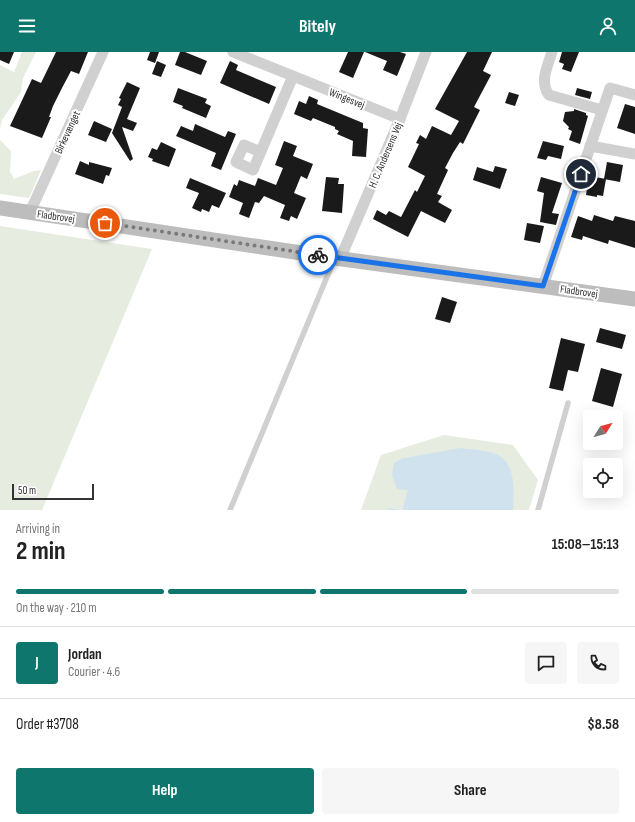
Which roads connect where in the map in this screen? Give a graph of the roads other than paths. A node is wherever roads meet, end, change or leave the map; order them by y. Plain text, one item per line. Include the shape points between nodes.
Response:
1 (104, 52) edge
2 (233, 52) edge
3 (426, 52) edge
4 (552, 52) edge
5 (293, 76) junction
6 (635, 95) edge
7 (602, 110) junction
8 (400, 119) junction
9 (590, 146) junction
10 (261, 152) dead end
11 (635, 154) edge
12 (0, 208) edge
13 (30, 212) junction
14 (338, 257) junction
15 (543, 286) junction
16 (635, 299) edge
17 (568, 403) dead end
18 (230, 510) edge
19 (538, 510) edge

1 - 13 street, Birkevænget
2 - 5 street, Wingesvej
3 - 8 street, H. C. Andersens Vej
4 - 7 street via 544,79 549,95
5 - 8 street, Wingesvej
5 - 10 street
6 - 7 street via 610,88
7 - 9 street
8 - 14 street, H. C. Andersens Vej
9 - 11 street
9 - 15 street
12 - 13 main road, Fladbrovej
13 - 14 main road, Fladbrovej
14 - 15 main road, Fladbrovej
14 - 18 lane
15 - 16 main road, Fladbrovej
17 - 19 lane

